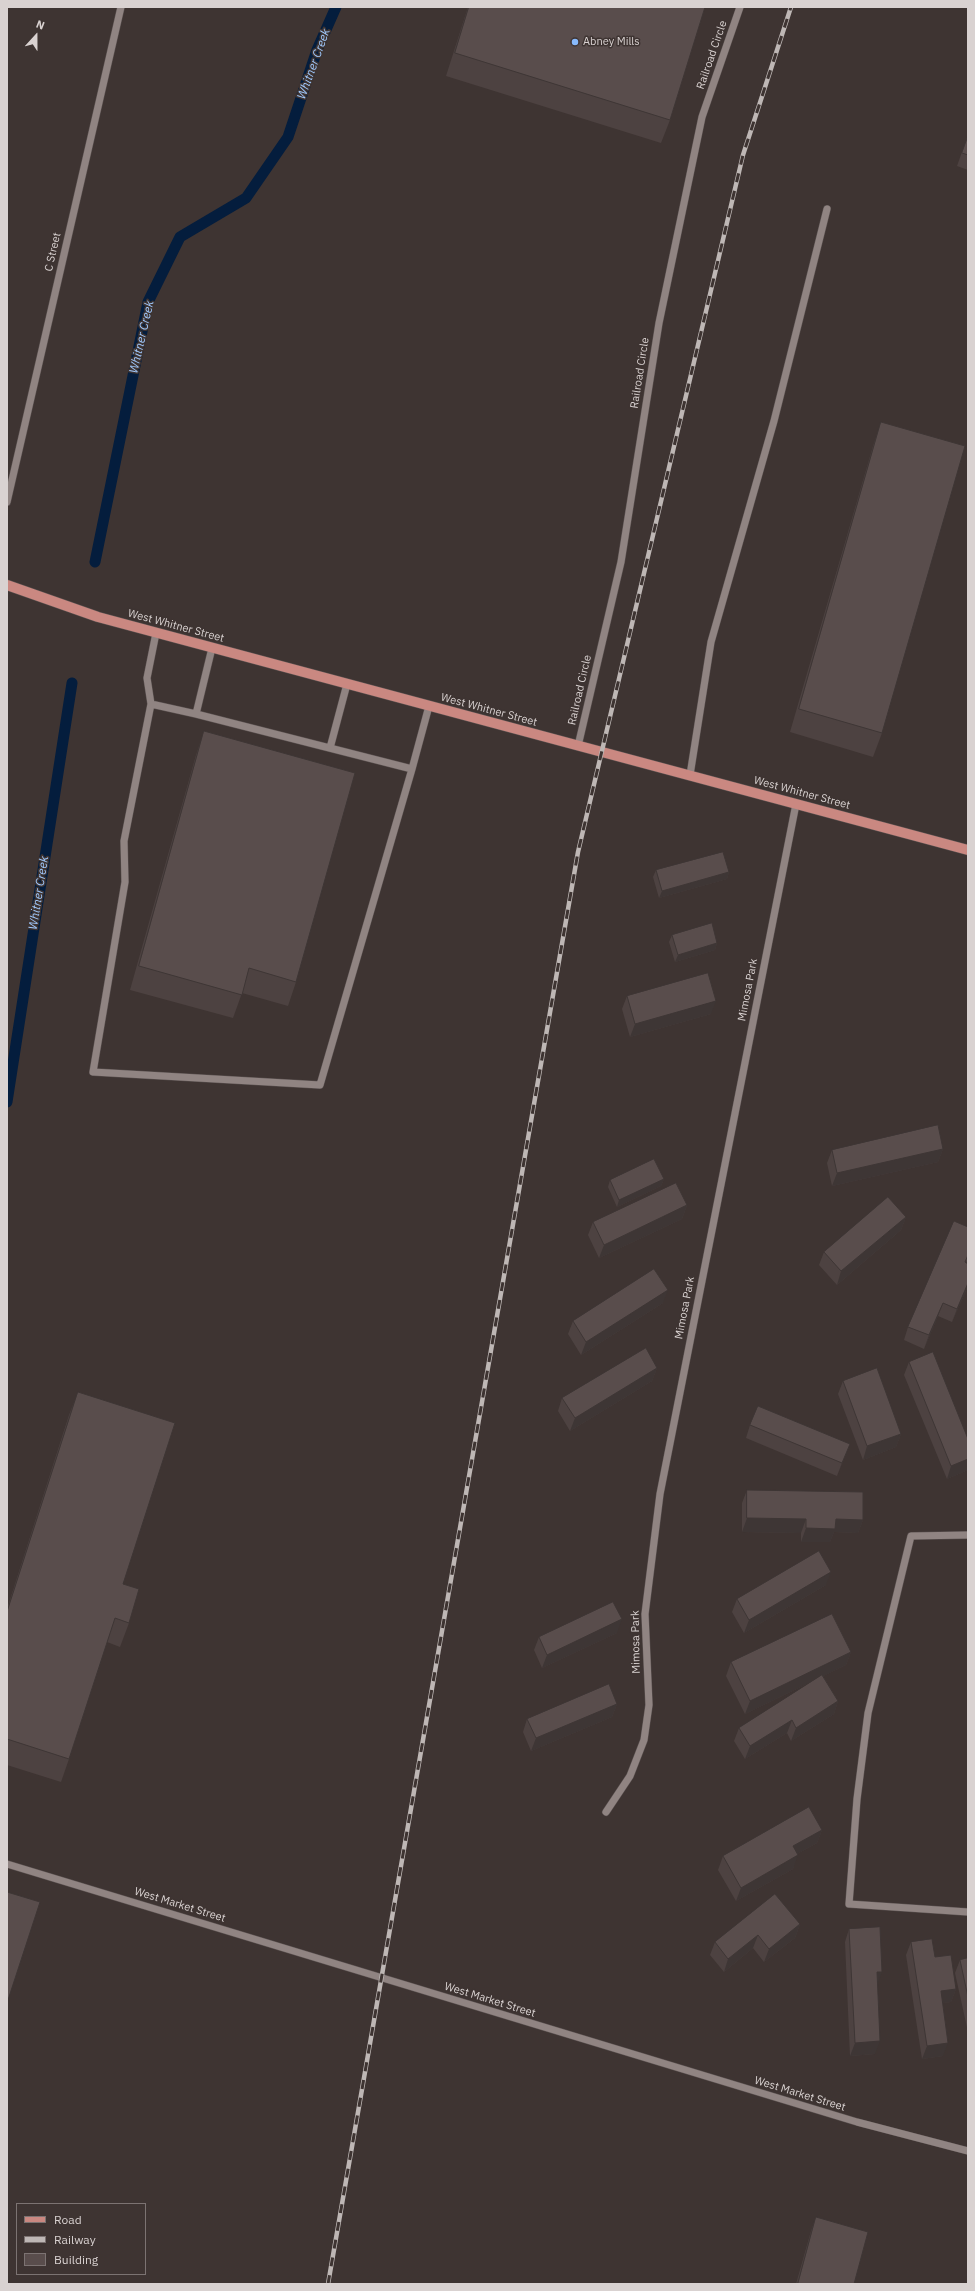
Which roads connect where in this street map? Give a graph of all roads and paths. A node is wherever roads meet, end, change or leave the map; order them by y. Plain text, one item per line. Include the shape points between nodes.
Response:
1 (121, 7) edge
2 (740, 7) edge
3 (827, 208) dead end
4 (7, 502) edge
5 (7, 585) edge
6 (156, 633) junction
7 (212, 648) junction
8 (347, 684) junction
9 (151, 704) junction
10 (428, 706) junction
11 (196, 714) junction
12 (578, 746) junction
13 (330, 748) junction
14 (412, 769) junction
15 (690, 775) junction
16 (796, 804) junction
17 (968, 850) edge
18 (968, 1535) edge
19 (606, 1812) dead end
20 (7, 1864) edge
21 (968, 1912) edge
22 (968, 2151) edge

1 - 4 street, C Street
2 - 12 street, Railroad Circle via 702,117 660,323 621,562
3 - 15 street via 774,420 712,642
5 - 6 main road, West Whitner Street via 98,617
6 - 7 main road, West Whitner Street
6 - 9 street via 147,678
7 - 8 main road, West Whitner Street
7 - 11 street
8 - 10 main road, West Whitner Street
8 - 13 street
9 - 11 street
9 - 14 street via 124,841 125,882 93,1072 320,1085
10 - 12 main road, West Whitner Street
10 - 14 street
11 - 13 street
12 - 15 main road, West Whitner Street
13 - 14 street
15 - 16 main road, West Whitner Street
16 - 17 main road, West Whitner Street
16 - 19 street, Mimosa Park via 660,1494 645,1614 649,1705 644,1740 630,1776
18 - 21 street via 911,1536 868,1713 857,1799 849,1904
20 - 22 street, West Market Street via 857,2122

